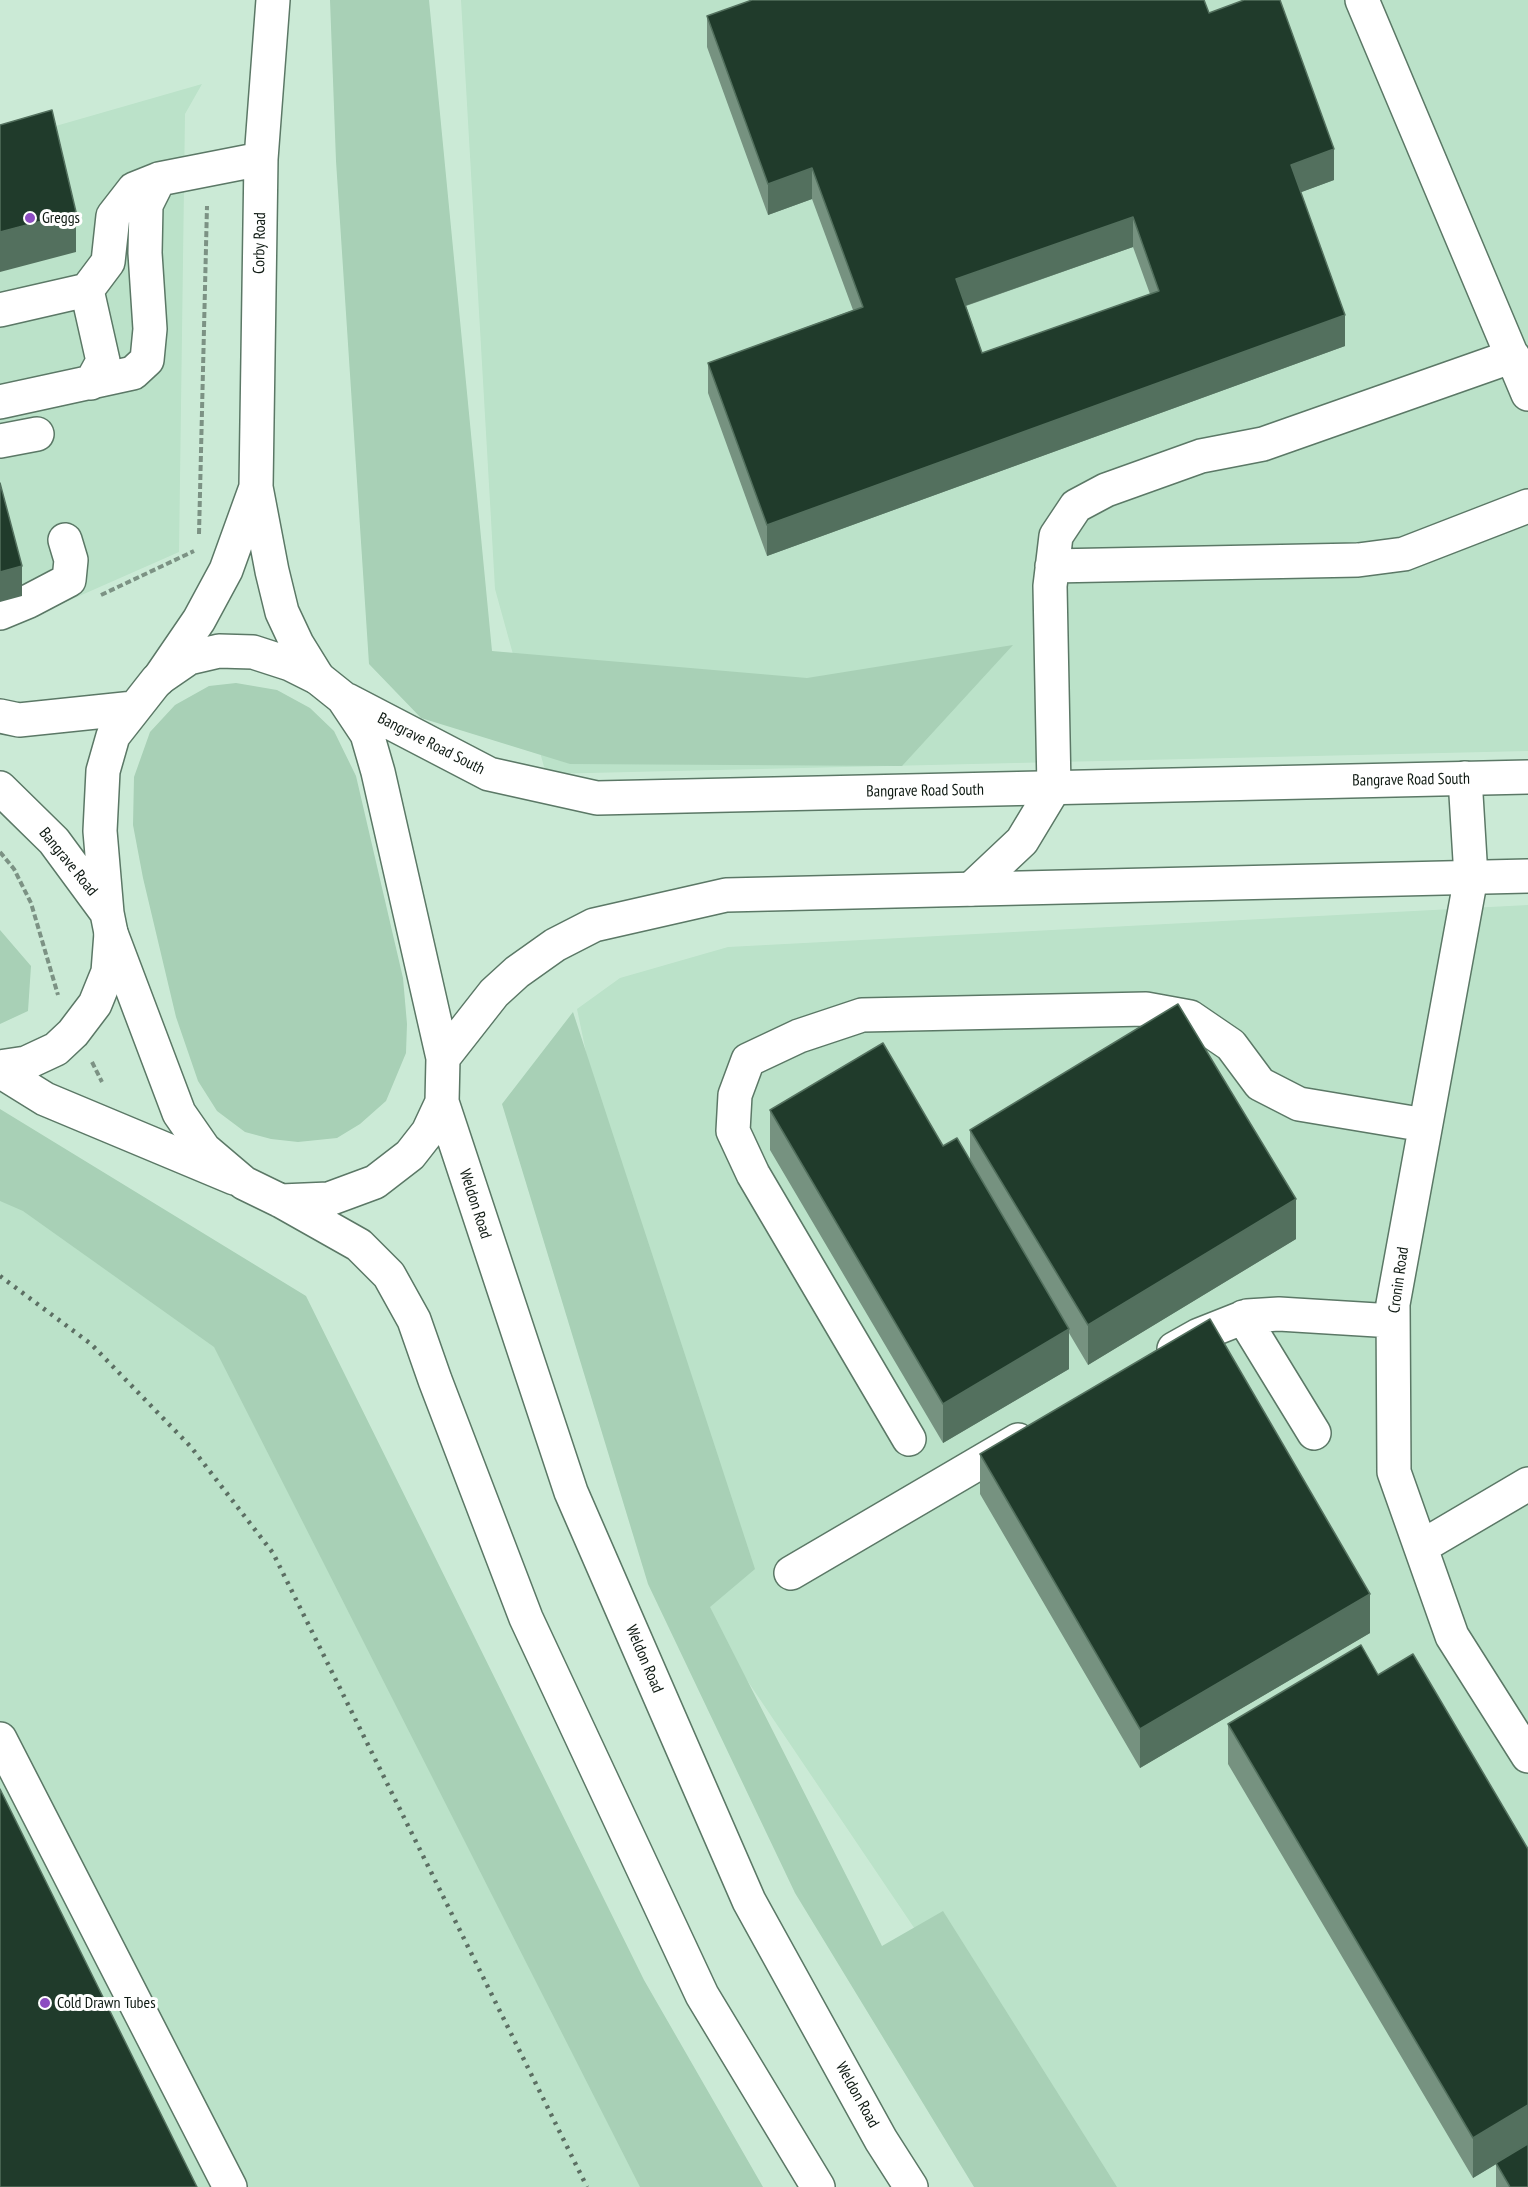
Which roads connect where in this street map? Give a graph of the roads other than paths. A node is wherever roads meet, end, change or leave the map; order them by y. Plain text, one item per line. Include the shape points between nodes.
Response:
1 (273, 0) edge
2 (1362, 0) edge
3 (261, 159) junction
4 (159, 179) junction
5 (87, 290) junction
6 (0, 310) edge
7 (1513, 356) junction
8 (92, 383) junction
9 (1528, 394) edge
10 (0, 402) edge
11 (37, 434) dead end
12 (0, 441) edge
13 (256, 487) junction
14 (1528, 506) edge
15 (65, 540) dead end
16 (1052, 566) junction
17 (0, 613) edge
18 (158, 680) junction
19 (331, 688) junction
20 (134, 708) junction
21 (0, 716) edge
22 (1528, 777) edge
23 (1465, 778) junction
24 (0, 788) edge
25 (1053, 788) junction
26 (1528, 876) edge
27 (1471, 877) junction
28 (970, 889) junction
29 (109, 923) junction
30 (442, 1058) junction
31 (0, 1069) edge
32 (441, 1102) junction
33 (1425, 1125) junction
34 (244, 1182) junction
35 (281, 1201) junction
36 (1243, 1317) junction
37 (1393, 1321) junction
38 (1148, 1364) edge
39 (1046, 1424) edge
40 (1314, 1433) dead end
41 (909, 1439) dead end
42 (1528, 1484) edge
43 (1421, 1547) junction
44 (791, 1573) dead end
45 (0, 1739) edge
46 (1528, 1756) edge
47 (230, 2187) edge
48 (818, 2187) edge
49 (911, 2187) edge

1 - 3 main road, Corby Road
2 - 7 main road
3 - 4 main road
3 - 13 main road, Corby Road
4 - 5 main road via 134,189 113,216 108,262
4 - 8 main road via 146,205 150,329 147,360 133,373
5 - 6 main road
5 - 8 main road via 103,361
7 - 9 main road
7 - 16 main road via 1263,444 1201,456 1106,490 1076,506 1056,536
8 - 10 main road
11 - 12 main road
13 - 18 main road, Corby Road via 225,570 199,620
13 - 19 main road, Corby Road via 282,612 297,644
14 - 16 main road via 1404,554 1358,560
15 - 17 main road via 71,560 69,580
16 - 25 main road
18 - 19 main road, Bangrave Road South via 189,658 219,651 253,652 290,664
18 - 20 main road
19 - 25 main road, Bangrave Road South via 489,774 597,798
19 - 30 main road, Corby Road via 367,734
20 - 21 main road via 19,720
20 - 29 main road via 113,736 103,771 100,831
22 - 23 main road, Bangrave Road South
23 - 25 main road, Bangrave Road South
23 - 27 main road, Cronin Road
24 - 29 main road, Bangrave Road via 54,841
25 - 28 main road via 1022,841
26 - 27 main road
27 - 28 main road
27 - 33 main road, Cronin Road
28 - 30 main road via 726,895 594,925 555,945 517,972 494,993
29 - 31 main road via 108,972 95,1004 56,1049 26,1063
29 - 34 main road via 179,1113 204,1149
30 - 32 main road, Corby Road
31 - 34 main road via 45,1099
32 - 35 main road via 428,1132 410,1155 375,1182 329,1199
32 - 49 main road, Weldon Road via 571,1492 594,1546 749,1901
33 - 37 main road, Cronin Road
33 - 41 main road via 1299,1104 1260,1084 1231,1045 1190,1017 1146,1009 862,1015 799,1036 748,1060 735,1095 734,1131 753,1174
34 - 35 main road
35 - 48 main road via 358,1245 389,1275 414,1320 531,1628 702,1995
36 - 37 main road via 1279,1314
36 - 38 main road via 1199,1335
36 - 40 main road
37 - 43 main road, Cronin Road via 1394,1472
39 - 44 main road
42 - 43 main road
43 - 46 main road, Cronin Road via 1452,1636
45 - 47 main road

